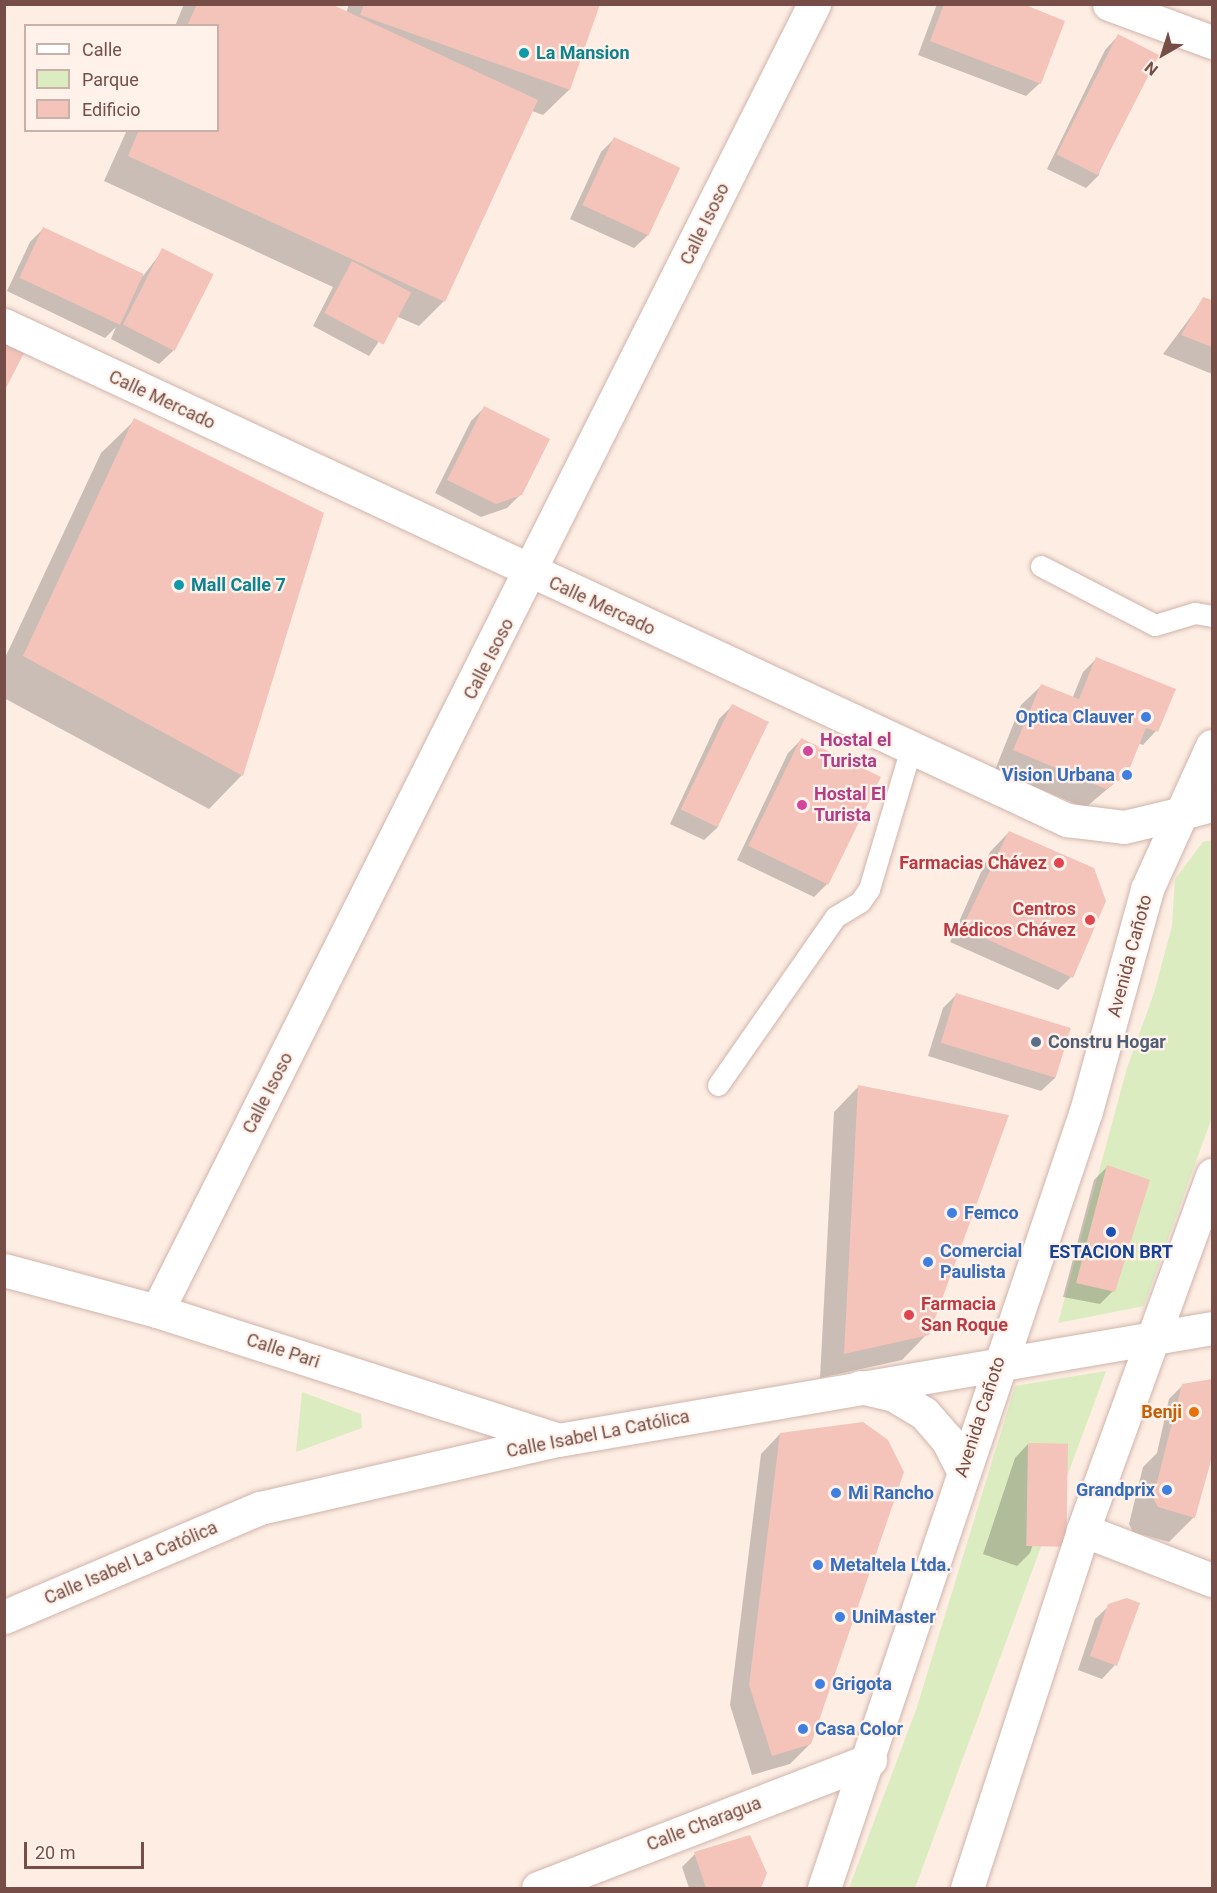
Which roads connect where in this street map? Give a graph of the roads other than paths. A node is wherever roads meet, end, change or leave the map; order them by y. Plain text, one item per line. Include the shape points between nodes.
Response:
1 (814, 4) edge
2 (1109, 4) edge
3 (1164, 13) edge
4 (1212, 42) edge
5 (4, 326) edge
6 (1041, 566) dead end
7 (532, 574) junction
8 (1212, 616) edge
9 (1212, 746) edge
10 (911, 748) junction
11 (1212, 805) edge
12 (1178, 814) junction
13 (718, 1085) dead end
14 (1212, 1175) edge
15 (4, 1270) edge
16 (158, 1311) junction
17 (1212, 1328) edge
18 (1158, 1335) junction
19 (997, 1362) junction
20 (860, 1387) junction
21 (558, 1440) junction
22 (963, 1470) junction
23 (1083, 1530) junction
24 (1212, 1580) edge
25 (4, 1617) edge
26 (870, 1760) junction
27 (538, 1888) edge
28 (824, 1888) edge
29 (967, 1888) edge

1 - 7 street, Calle Isoso
2 - 3 street
3 - 4 street
5 - 7 street, Calle Mercado
6 - 8 lane via 1155,625 1195,613
7 - 10 street, Calle Mercado
7 - 16 street, Calle Isoso
9 - 12 street, Avenida Cañoto
10 - 12 street, Calle Mercado via 1067,820 1124,827
10 - 13 lane via 869,889 860,902 835,917
11 - 12 street, Calle Mercado
12 - 19 street, Avenida Cañoto via 1147,889 1086,1111
14 - 18 street
15 - 16 street, Calle Pari
16 - 21 street, Calle Pari
17 - 18 street, Calle Isabel La Católica
18 - 19 street, Calle Isabel La Católica
18 - 23 street
19 - 20 street, Calle Isabel La Católica
19 - 22 street, Avenida Cañoto
20 - 21 street, Calle Isabel La Católica
20 - 22 street via 894,1395 924,1413 948,1439
21 - 25 street, Calle Isabel La Católica via 260,1508
22 - 26 street, Avenida Cañoto
23 - 24 street
23 - 29 street
26 - 27 street, Calle Charagua
26 - 28 street, Avenida Cañoto

